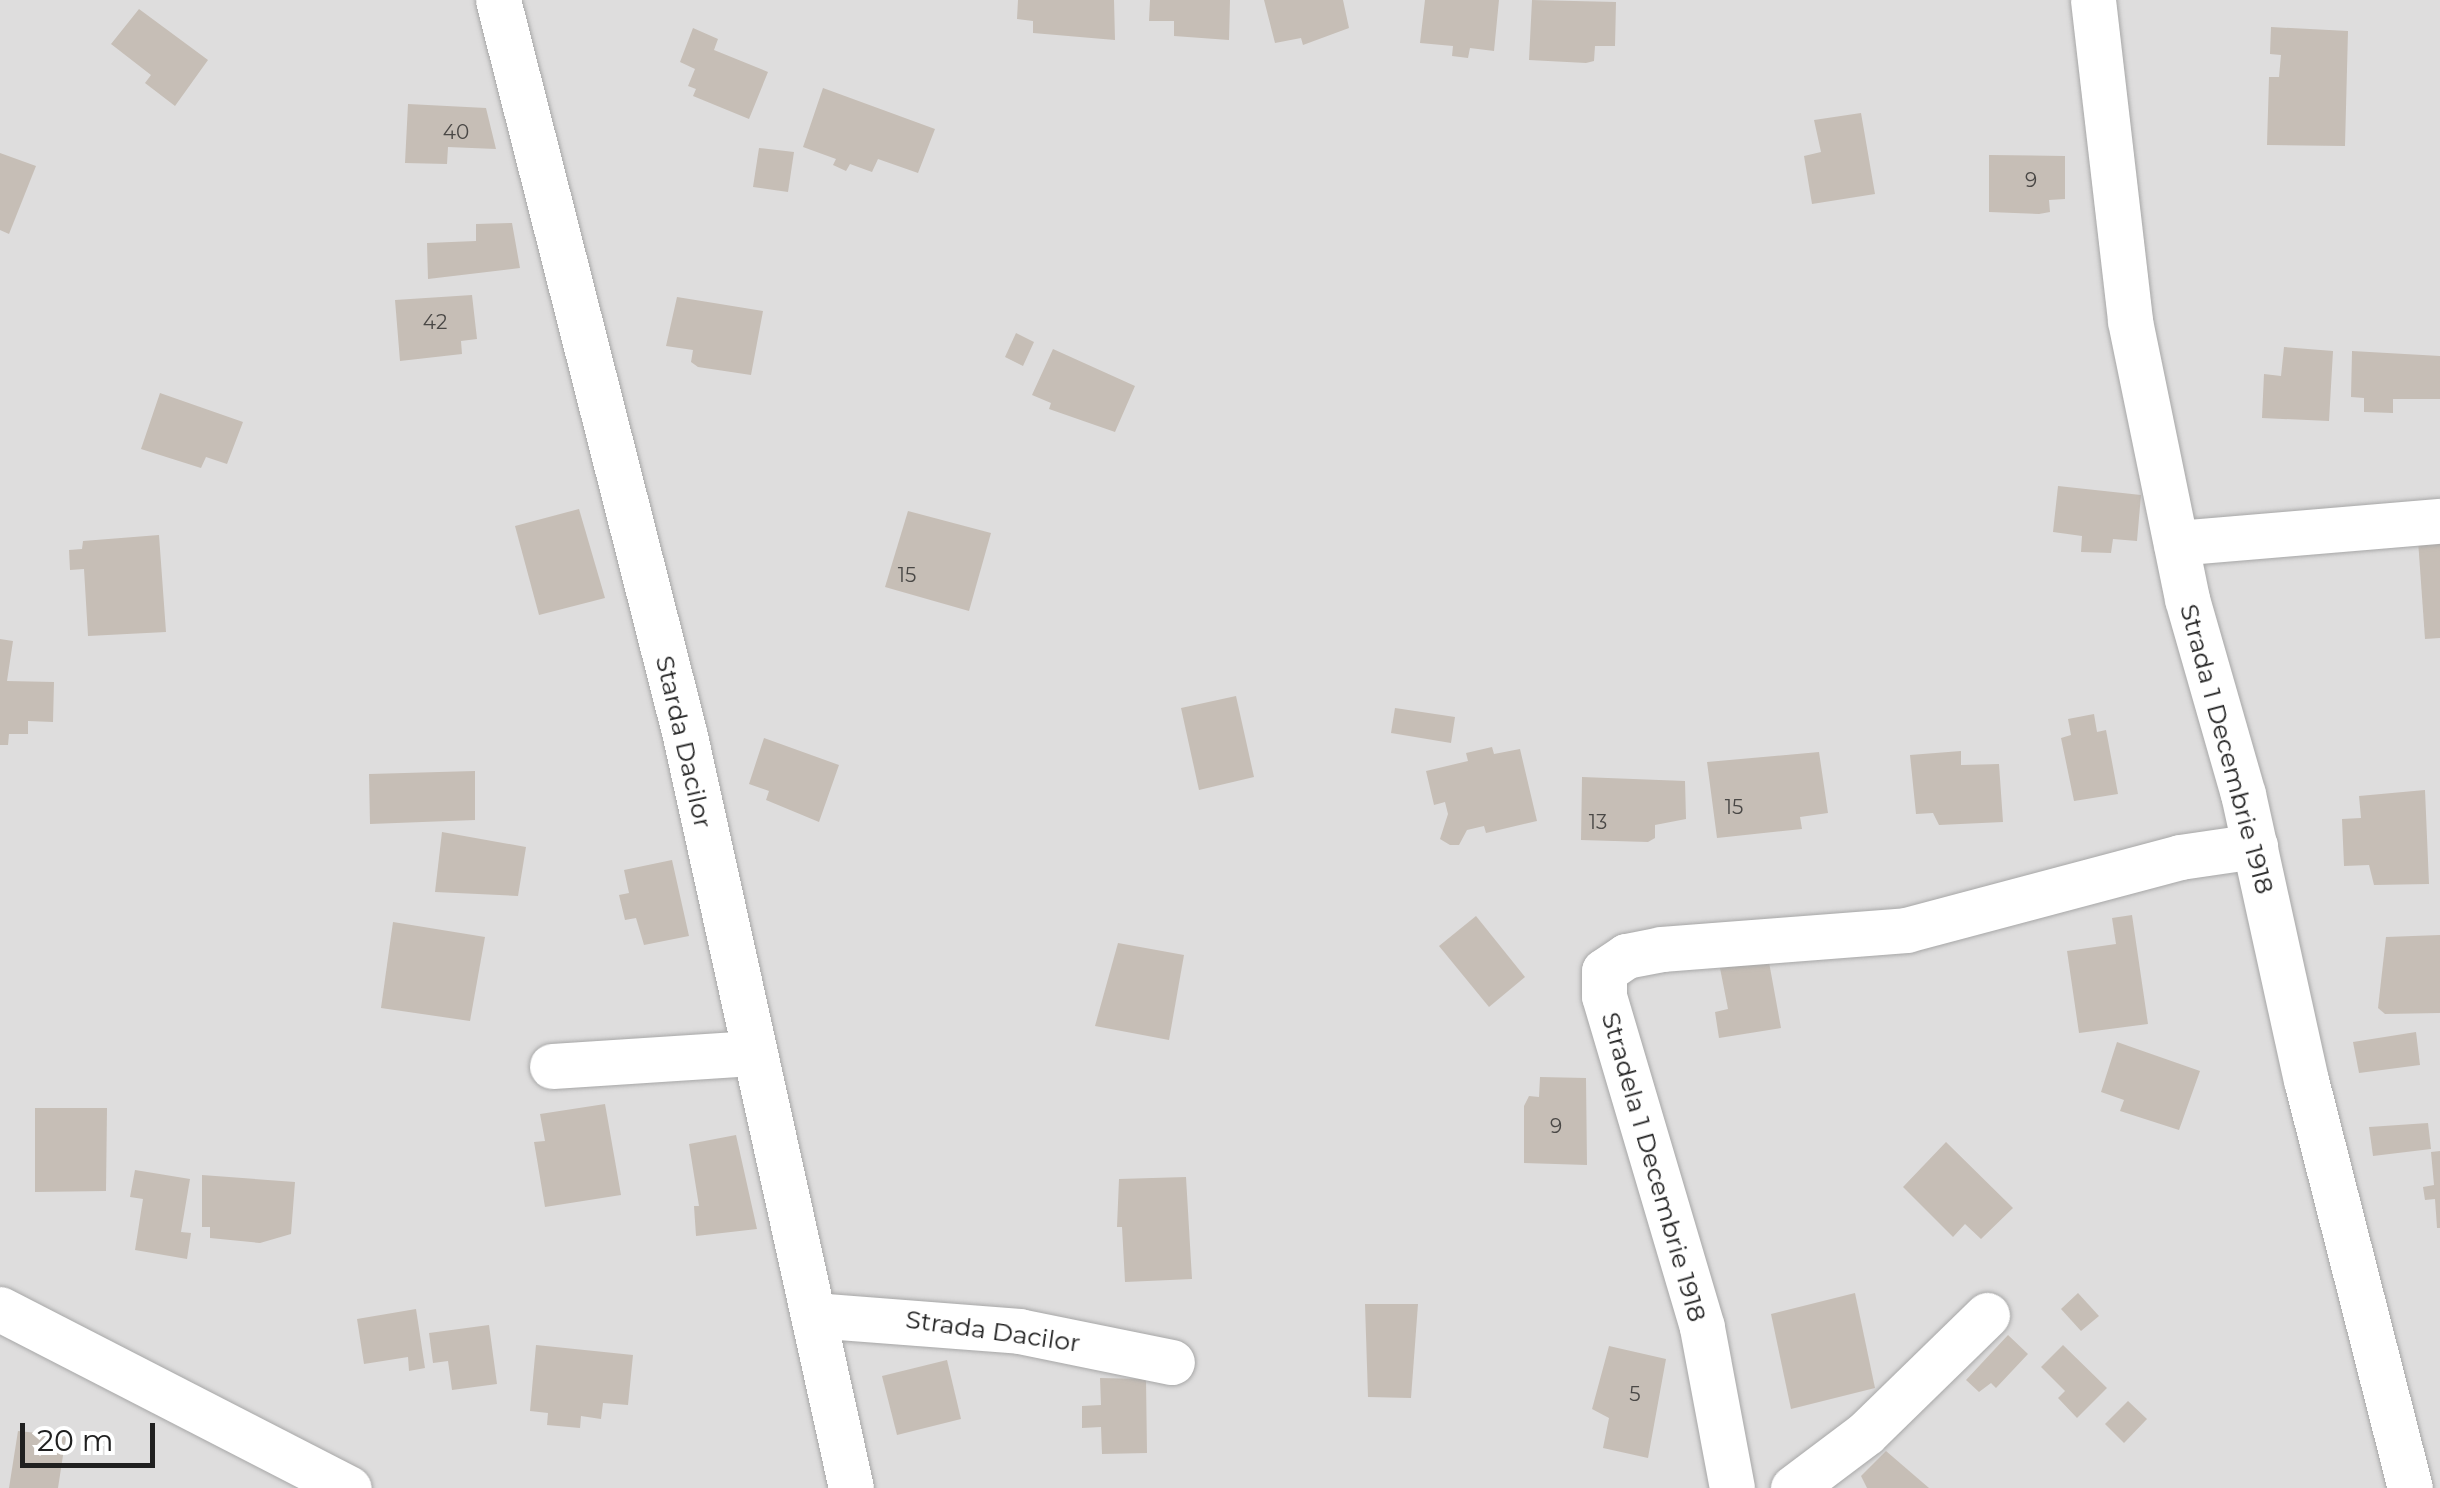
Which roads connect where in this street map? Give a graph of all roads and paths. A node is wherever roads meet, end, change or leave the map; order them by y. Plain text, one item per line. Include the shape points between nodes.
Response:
1 (498, 0) edge
2 (2093, 0) edge
3 (2440, 522) edge
4 (2176, 543) junction
5 (2256, 846) junction
6 (753, 1053) junction
7 (552, 1066) dead end
8 (0, 1310) edge
9 (813, 1315) junction
10 (1987, 1316) dead end
11 (1172, 1362) dead end
12 (349, 1488) edge
13 (850, 1488) edge
14 (1732, 1488) edge
15 (1794, 1488) edge
16 (2410, 1488) edge

1 - 6 street, Starda Dacilor via 685,736
2 - 4 street, Strada 1 Decembrie 1918 via 2130,320
3 - 4 street
4 - 5 street, Strada 1 Decembrie 1918
5 - 14 street, Stradela 1 Decembrie 1918 via 2180,856 1906,930 1661,950 1626,956 1604,971 1604,996 1702,1327
5 - 16 street, Strada 1 Decembrie 1918 via 2306,1080
6 - 7 street
6 - 9 street, Starda Dacilor
8 - 12 street
9 - 11 street, Strada Dacilor via 1019,1331
9 - 13 street, Starda Dacilor
10 - 15 street via 1894,1408

